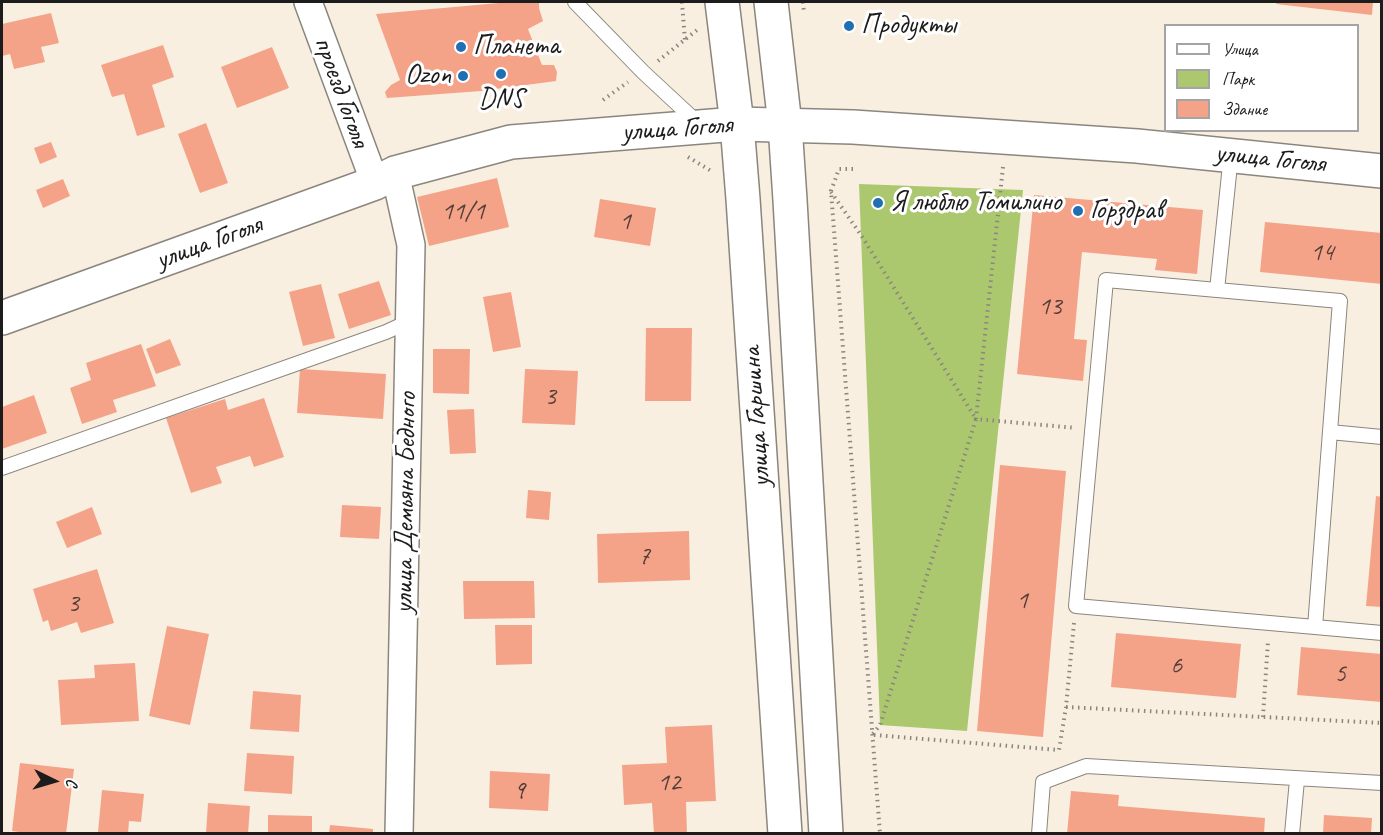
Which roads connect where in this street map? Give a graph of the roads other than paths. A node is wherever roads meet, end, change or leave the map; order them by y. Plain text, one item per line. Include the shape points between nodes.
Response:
1 (308, 2) edge
2 (574, 2) edge
3 (722, 2) edge
4 (771, 2) edge
5 (737, 124) junction
6 (785, 125) junction
7 (702, 127) junction
8 (1231, 155) junction
9 (1382, 171) edge
10 (385, 178) junction
11 (1216, 290) junction
12 (2, 318) edge
13 (410, 321) junction
14 (1330, 432) junction
15 (1382, 437) edge
16 (2, 468) edge
17 (1315, 627) junction
18 (1382, 633) edge
19 (1297, 780) junction
20 (1382, 783) edge
21 (399, 834) edge
22 (785, 834) edge
23 (826, 834) edge
24 (1039, 834) edge
25 (1292, 834) edge

1 - 10 street, проезд Гоголя
2 - 7 lane
3 - 5 main road, улица Гаршина
4 - 6 main road, улица Гаршина
5 - 6 main road, улица Гоголя
5 - 7 main road, улица Гоголя
5 - 22 main road, улица Гаршина
6 - 8 main road, улица Гоголя
6 - 23 main road, улица Гаршина
7 - 10 main road, улица Гоголя via 511,142
8 - 9 main road, улица Гоголя
8 - 11 lane
10 - 12 main road, улица Гоголя
10 - 13 street, улица Демьяна Бедного via 411,245
11 - 14 lane via 1340,301
11 - 17 lane via 1106,280 1076,606
13 - 16 lane
13 - 21 street, улица Демьяна Бедного
14 - 15 lane
14 - 17 lane
17 - 18 lane
19 - 20 lane
19 - 24 lane via 1086,766 1042,782
19 - 25 lane

